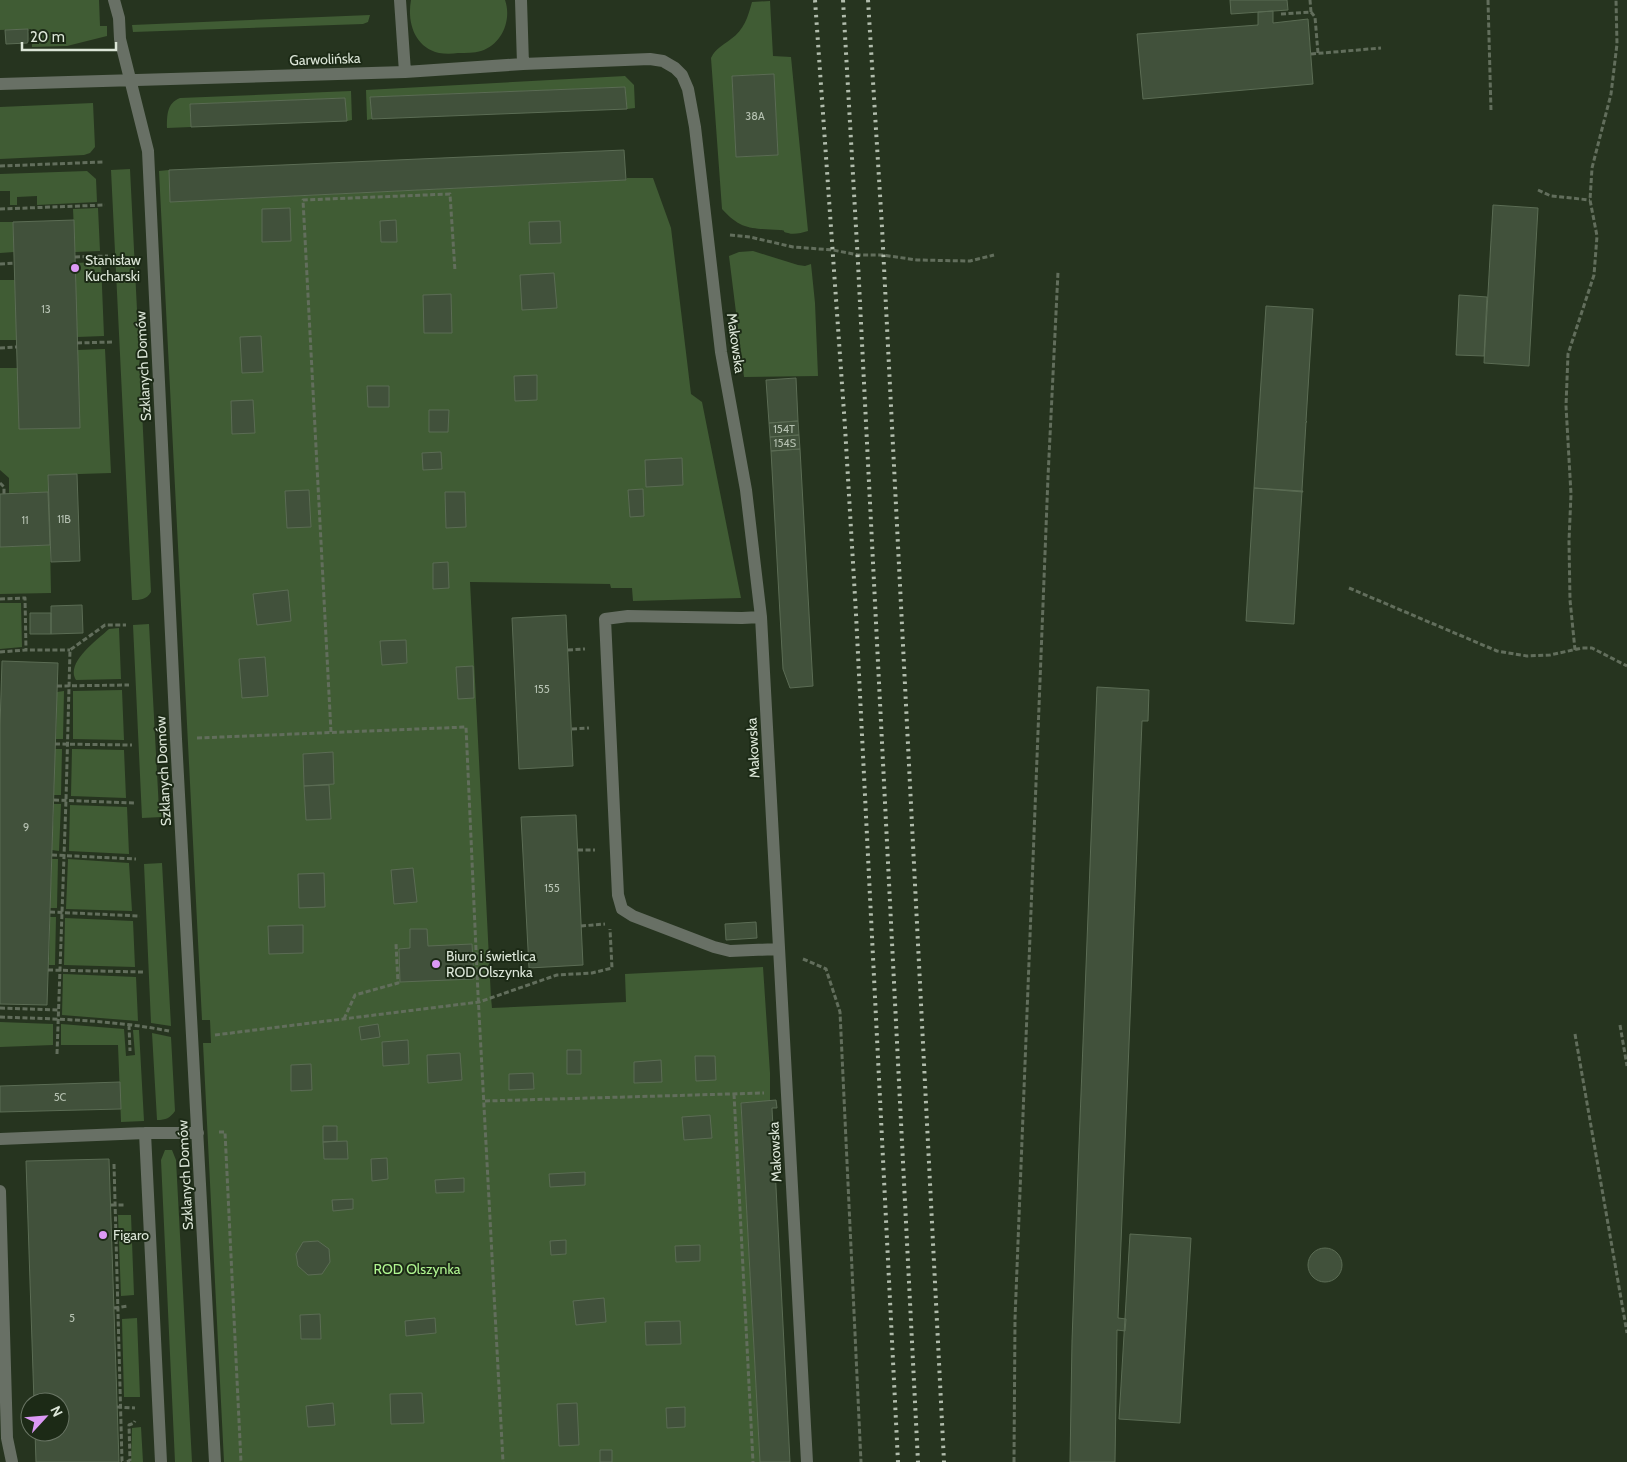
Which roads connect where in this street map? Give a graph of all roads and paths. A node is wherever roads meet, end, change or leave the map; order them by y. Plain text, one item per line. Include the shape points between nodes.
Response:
1 (114, 0) edge
2 (124, 0) edge
3 (400, 0) edge
4 (521, 0) edge
5 (1310, 0) edge
6 (1488, 0) edge
7 (1616, 0) edge
8 (1311, 12) junction
9 (1281, 14) dead end
10 (120, 18) junction
11 (1381, 48) dead end
12 (1318, 53) junction
13 (1311, 54) dead end
14 (650, 59) joint
15 (523, 64) junction
16 (405, 72) junction
17 (130, 80) junction
18 (0, 84) edge
19 (1491, 111) dead end
20 (103, 162) dead end
21 (0, 166) edge
22 (1538, 190) dead end
23 (1590, 200) junction
24 (105, 205) dead end
25 (0, 210) edge
26 (708, 233) junction
27 (994, 255) dead end
28 (75, 256) dead end
29 (108, 256) dead end
30 (15, 263) dead end
31 (0, 264) edge
32 (455, 271) dead end
33 (1058, 272) dead end
34 (112, 342) dead end
35 (77, 344) dead end
36 (17, 347) dead end
37 (0, 348) edge
38 (0, 483) edge
39 (4, 494) dead end
40 (1349, 588) dead end
41 (0, 599) edge
42 (760, 617) junction
43 (126, 625) dead end
44 (26, 650) junction
45 (70, 650) junction
46 (1575, 650) junction
47 (0, 652) edge
48 (1627, 666) edge
49 (129, 685) dead end
50 (57, 686) dead end
51 (69, 686) junction
52 (331, 732) junction
53 (197, 738) dead end
54 (55, 744) dead end
55 (68, 744) junction
56 (132, 745) dead end
57 (54, 800) dead end
58 (66, 800) junction
59 (134, 803) dead end
60 (52, 855) dead end
61 (64, 855) junction
62 (136, 859) dead end
63 (50, 912) dead end
64 (62, 913) junction
65 (140, 916) dead end
66 (581, 926) dead end
67 (396, 944) dead end
68 (779, 949) junction
69 (48, 970) dead end
70 (59, 970) junction
71 (143, 972) dead end
72 (479, 1002) junction
73 (0, 1008) edge
74 (58, 1010) junction
75 (0, 1017) edge
76 (58, 1019) junction
77 (344, 1020) junction
78 (129, 1025) junction
79 (1620, 1025) dead end
80 (171, 1032) dead end
81 (1574, 1034) dead end
82 (212, 1036) dead end
83 (130, 1051) dead end
84 (57, 1054) dead end
85 (1627, 1066) edge
86 (769, 1093) dead end
87 (734, 1094) junction
88 (485, 1101) junction
89 (145, 1133) junction
90 (198, 1133) junction
91 (216, 1133) dead end
92 (0, 1139) edge
93 (114, 1164) dead end
94 (0, 1191) edge
95 (113, 1205) junction
96 (124, 1205) dead end
97 (128, 1306) dead end
98 (116, 1307) junction
99 (1627, 1334) edge
100 (119, 1407) junction
101 (12, 1462) edge
102 (126, 1462) edge
103 (161, 1462) edge
104 (215, 1462) edge
105 (241, 1462) edge
106 (503, 1462) edge
107 (753, 1462) edge
108 (807, 1462) edge
109 (861, 1462) edge
110 (1014, 1462) edge

1 - 10 street
2 - 10 street
3 - 16 street
4 - 15 street
5 - 8 path
6 - 19 path
7 - 23 path via 1617,44 1612,85 1592,168
8 - 9 path
8 - 12 path via 1315,17
10 - 17 street, Szklanych Domów via 120,39
11 - 12 path
12 - 13 path
14 - 15 street, Garwolińska
14 - 26 street, Makowska via 664,61 674,68 682,75 688,89
15 - 16 street, Garwolińska
16 - 17 street, Garwolińska
17 - 18 street, Garwolińska
17 - 90 street, Szklanych Domów via 148,150
20 - 21 path
22 - 23 path via 1551,196
23 - 46 path via 1597,236 1594,275 1568,354 1566,397 1571,494 1570,600
24 - 25 path
26 - 27 path via 750,237 793,247 917,260 970,261
26 - 42 street, Makowska via 721,352 746,490
28 - 29 path
30 - 31 path
32 - 52 path via 450,194 303,200
33 - 110 path via 1015,1319
34 - 35 path
36 - 37 path
38 - 39 path
40 - 46 path via 1497,651 1527,656
41 - 44 path via 25,598
42 - 68 street, Makowska
42 - 68 street via 628,616 605,619 618,895 622,909 633,916 714,947 730,951
43 - 45 path via 104,626
44 - 45 path
44 - 47 path
45 - 51 path
46 - 48 path via 1592,648
49 - 51 path
50 - 51 path
51 - 55 path
52 - 53 path
52 - 72 path via 466,727
54 - 55 path
55 - 56 path
55 - 58 path
57 - 58 path
58 - 59 path
58 - 61 path
60 - 61 path
61 - 62 path
61 - 64 path
63 - 64 path
64 - 65 path
64 - 70 path
66 - 72 path via 610,924 612,968 557,975
67 - 77 path via 398,983 355,995
68 - 108 street, Makowska
68 - 109 path via 826,969 840,1012
69 - 70 path
70 - 71 path
70 - 74 path
72 - 77 path
72 - 88 path
73 - 74 path
74 - 76 path
75 - 76 path
76 - 78 path
76 - 84 path
77 - 82 path
78 - 80 path
78 - 83 path
79 - 85 path
81 - 99 path
86 - 87 path
87 - 88 path
87 - 107 path
88 - 106 path
89 - 90 street
89 - 92 street
89 - 103 street
90 - 104 street, Szklanych Domów
91 - 105 path via 225,1132
93 - 95 path
94 - 101 street via 7,1438
95 - 96 path
95 - 98 path
97 - 98 path
98 - 100 path
100 - 102 path via 122,1460
100 - 102 path via 134,1407 136,1416 134,1423 129,1425 130,1460

